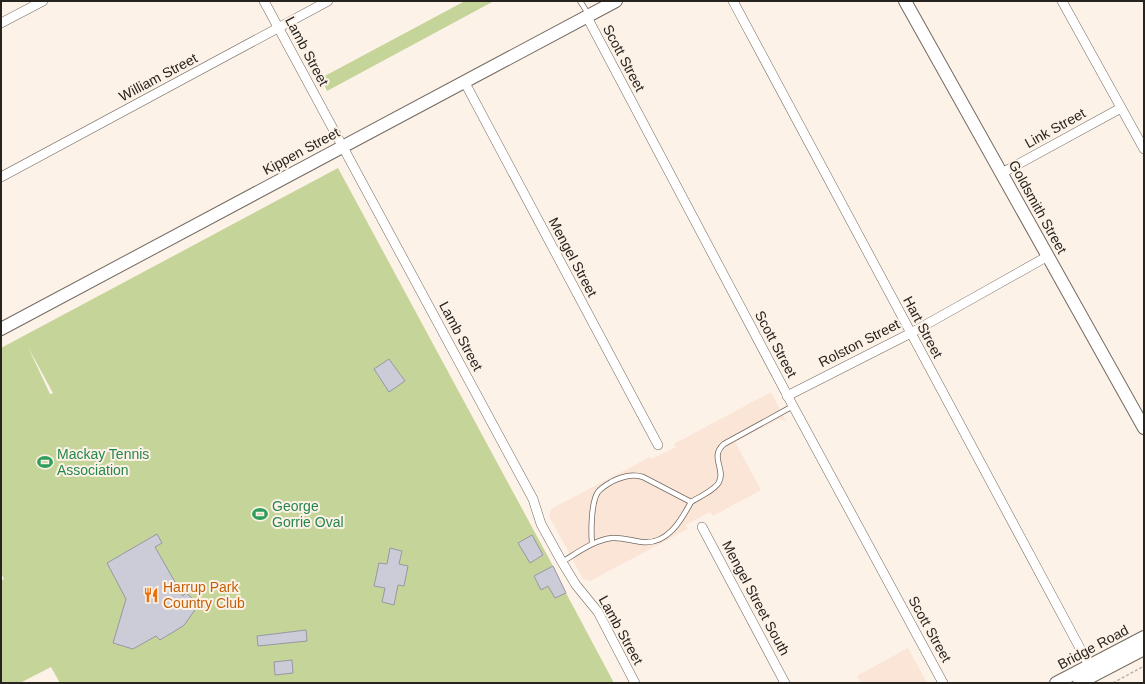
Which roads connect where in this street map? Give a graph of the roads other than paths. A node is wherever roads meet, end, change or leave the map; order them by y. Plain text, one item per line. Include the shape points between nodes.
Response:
1 (43, 1) edge
2 (264, 1) edge
3 (328, 1) edge
4 (580, 1) edge
5 (616, 1) edge
6 (733, 1) edge
7 (906, 1) edge
8 (1062, 1) edge
9 (588, 16) junction
10 (1, 23) edge
11 (279, 28) junction
12 (464, 82) junction
13 (1121, 108) junction
14 (343, 146) junction
15 (1144, 149) edge
16 (1002, 173) junction
17 (1, 177) edge
18 (1048, 256) junction
19 (1, 329) edge
20 (910, 333) junction
21 (787, 396) junction
22 (793, 406) junction
23 (1144, 428) edge
24 (658, 445) dead end
25 (691, 502) junction
26 (702, 527) dead end
27 (592, 544) junction
28 (562, 562) junction
29 (1144, 637) edge
30 (1144, 649) edge
31 (1092, 670) junction
32 (635, 683) edge
33 (785, 683) edge
34 (943, 683) edge
35 (1056, 683) edge
36 (1079, 683) edge

1 - 10 street
2 - 11 street, Lamb Street
3 - 11 street, William Street
4 - 9 lane, Scott Street
5 - 9 street, Kippen Street
6 - 20 street, Hart Street
7 - 16 street, Goldsmith Street
8 - 13 street
9 - 12 street, Kippen Street
9 - 21 street, Scott Street
11 - 14 street, Lamb Street
11 - 17 street, William Street
12 - 14 street, Kippen Street
12 - 24 street, Mengel Street
13 - 15 street
13 - 16 street, Link Street
14 - 19 street, Kippen Street
14 - 28 street, Lamb Street via 533,500 541,524
16 - 18 street, Goldsmith Street
18 - 20 street, Rolston Street
18 - 23 street, Goldsmith Street
20 - 21 street, Rolston Street
20 - 31 street, Hart Street
21 - 22 street, Scott Street
22 - 25 lane via 719,448 717,454 720,481 717,486
22 - 34 street, Scott Street
25 - 27 lane via 680,522 659,540 650,543 612,538
25 - 27 lane via 643,477 623,476 603,487 595,498
26 - 33 street, Mengel Street South
27 - 28 lane
28 - 32 street, Lamb Street via 576,585 598,612
29 - 31 street, Bridge Road
30 - 31 street, Bridge Road
31 - 35 street, Bridge Road
31 - 36 street, Bridge Road

